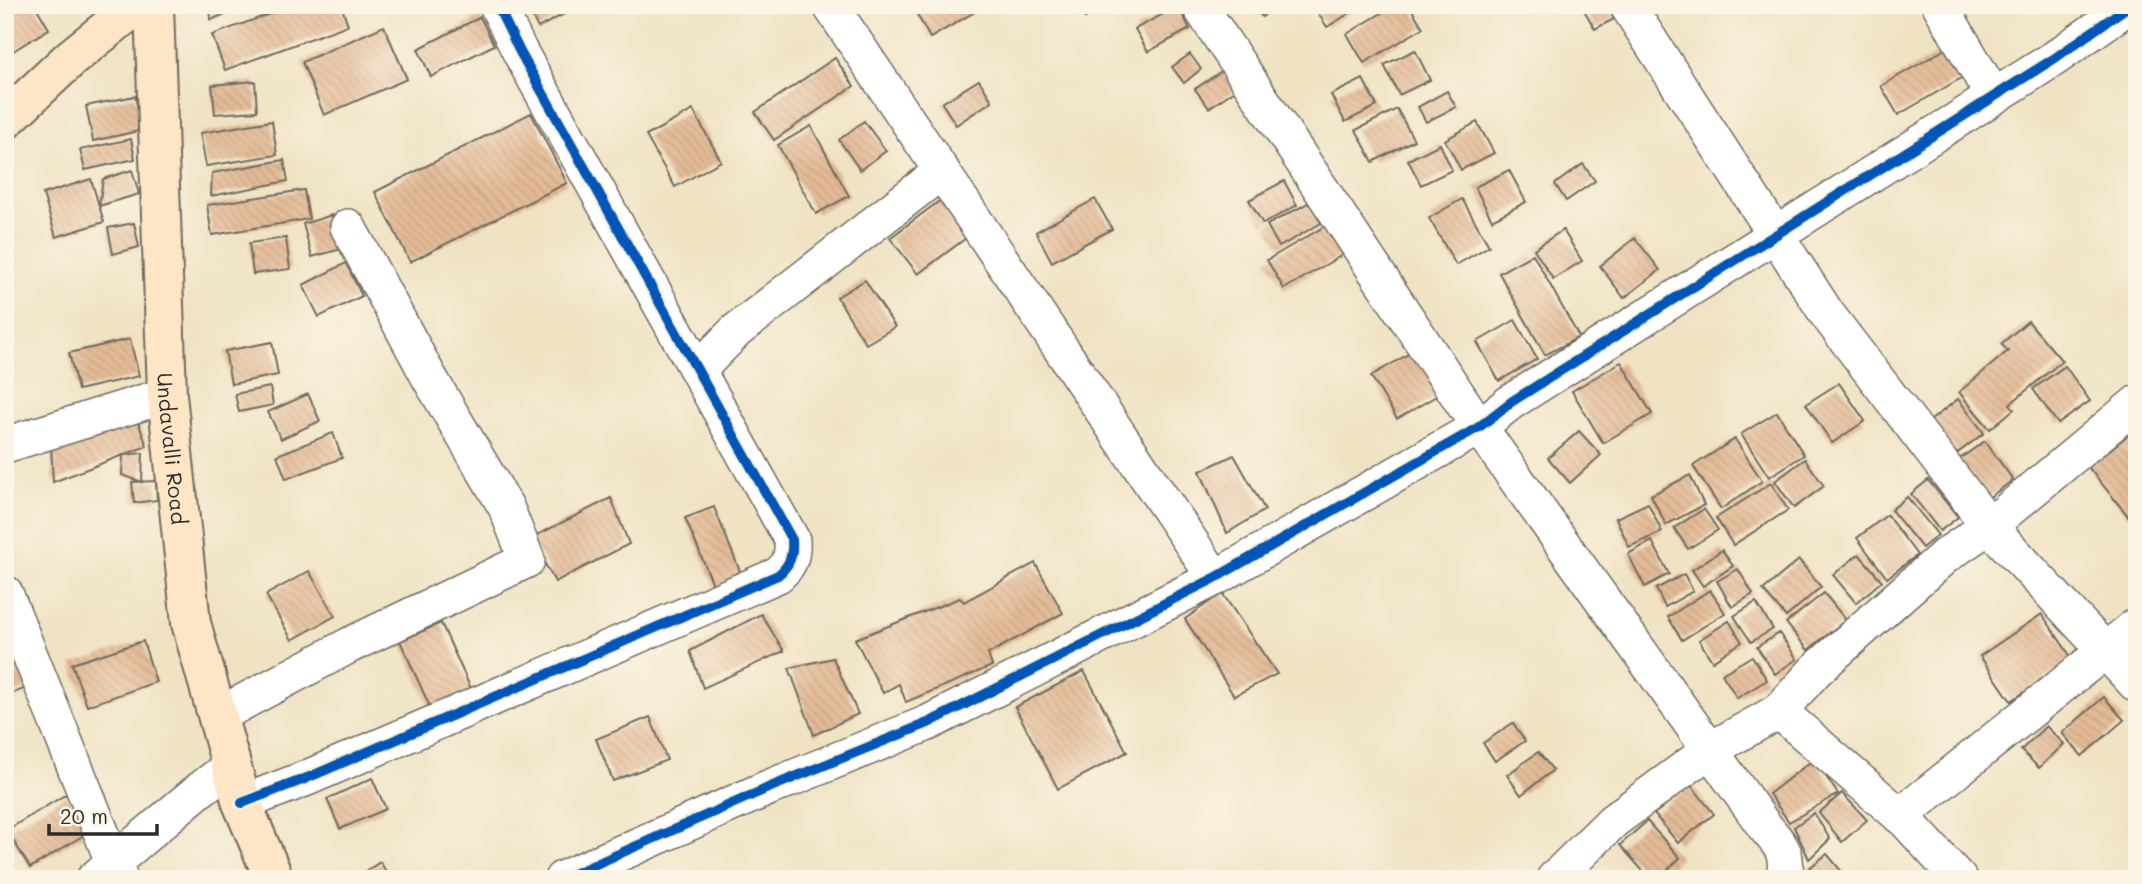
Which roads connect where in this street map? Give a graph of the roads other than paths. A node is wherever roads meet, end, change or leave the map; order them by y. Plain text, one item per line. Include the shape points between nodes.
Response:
1 (137, 5) edge
2 (154, 5) edge
3 (497, 5) edge
4 (830, 5) edge
5 (1199, 5) edge
6 (1627, 5) edge
7 (1940, 5) edge
8 (2130, 5) edge
9 (1993, 96) junction
10 (5, 120) edge
11 (942, 171) junction
12 (348, 227) dead end
13 (1776, 234) junction
14 (698, 370) junction
15 (167, 395) junction
16 (2137, 403) edge
17 (1479, 427) junction
18 (5, 444) edge
19 (1989, 526) junction
20 (1214, 578) junction
21 (5, 593) edge
22 (2137, 625) edge
23 (2106, 652) junction
24 (2137, 685) edge
25 (1779, 711) junction
26 (217, 716) junction
27 (1710, 750) junction
28 (232, 765) junction
29 (242, 803) junction
30 (1900, 816) junction
31 (109, 873) edge
32 (274, 879) edge
33 (562, 879) edge
34 (1553, 879) edge
35 (1784, 879) edge
36 (1959, 879) edge

1 - 10 main road
2 - 15 main road, Undavalli Road
3 - 14 street
4 - 11 street
5 - 17 street
6 - 13 street
7 - 9 street
8 - 9 street
9 - 13 street
11 - 14 street via 736,331
11 - 20 street
12 - 26 street via 506,508 527,560 350,645
13 - 17 street via 1511,402
13 - 19 street via 1827,314
14 - 29 street via 792,540 786,569
15 - 18 street
15 - 26 main road, Undavalli Road via 191,623
16 - 19 street
17 - 20 street
17 - 27 street
19 - 23 street
19 - 25 street via 1945,556 1816,670
20 - 33 street via 928,723
21 - 31 street
22 - 23 street
23 - 24 street
23 - 30 street
25 - 27 street
25 - 30 street
26 - 28 main road, Undavalli Road
27 - 34 street via 1613,821
27 - 35 street via 1783,849
28 - 29 main road, Undavalli Road
28 - 31 street
29 - 32 main road, Undavalli Road
30 - 36 street

